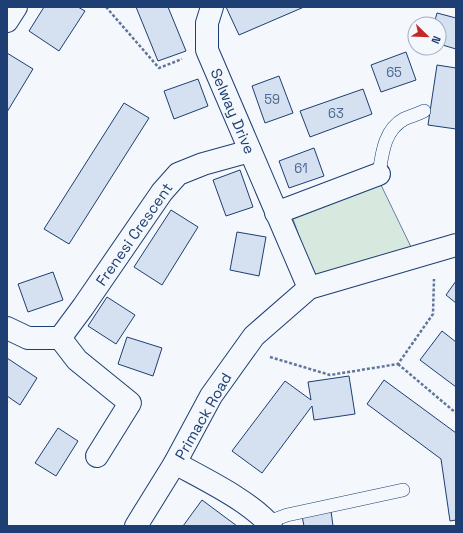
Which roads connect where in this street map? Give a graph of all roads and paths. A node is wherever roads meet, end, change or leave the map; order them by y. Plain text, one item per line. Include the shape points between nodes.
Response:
1 (16, 7) edge
2 (106, 7) edge
3 (212, 7) edge
4 (7, 21) edge
5 (207, 50) junction
6 (424, 111) dead end
7 (250, 151) junction
8 (379, 174) joint
9 (276, 213) junction
10 (456, 245) edge
11 (435, 252) junction
12 (309, 288) junction
13 (7, 328) edge
14 (60, 338) junction
15 (244, 349) junction
16 (398, 364) junction
17 (456, 413) edge
18 (97, 456) dead end
19 (175, 463) junction
20 (403, 490) dead end
21 (269, 524) edge
22 (136, 526) edge

1 - 4 street
2 - 5 path via 159,68
3 - 5 street, Selway Drive via 206,23
5 - 7 street, Selway Drive
6 - 8 lane via 403,120 391,131 383,149
7 - 9 street, Selway Drive
7 - 14 street, Frenesi Crescent via 178,174 162,192
8 - 9 street
9 - 12 street, Selway Drive
10 - 11 street, Primack Road
11 - 12 street, Primack Road
11 - 16 path via 433,314
12 - 15 street, Primack Road via 254,336
13 - 14 street via 28,338
14 - 18 street via 77,360 130,403
15 - 16 path via 330,375
15 - 19 street, Primack Road via 211,396
16 - 17 path
19 - 21 street via 262,515
19 - 22 street, Primack Road
20 - 21 lane via 287,515

